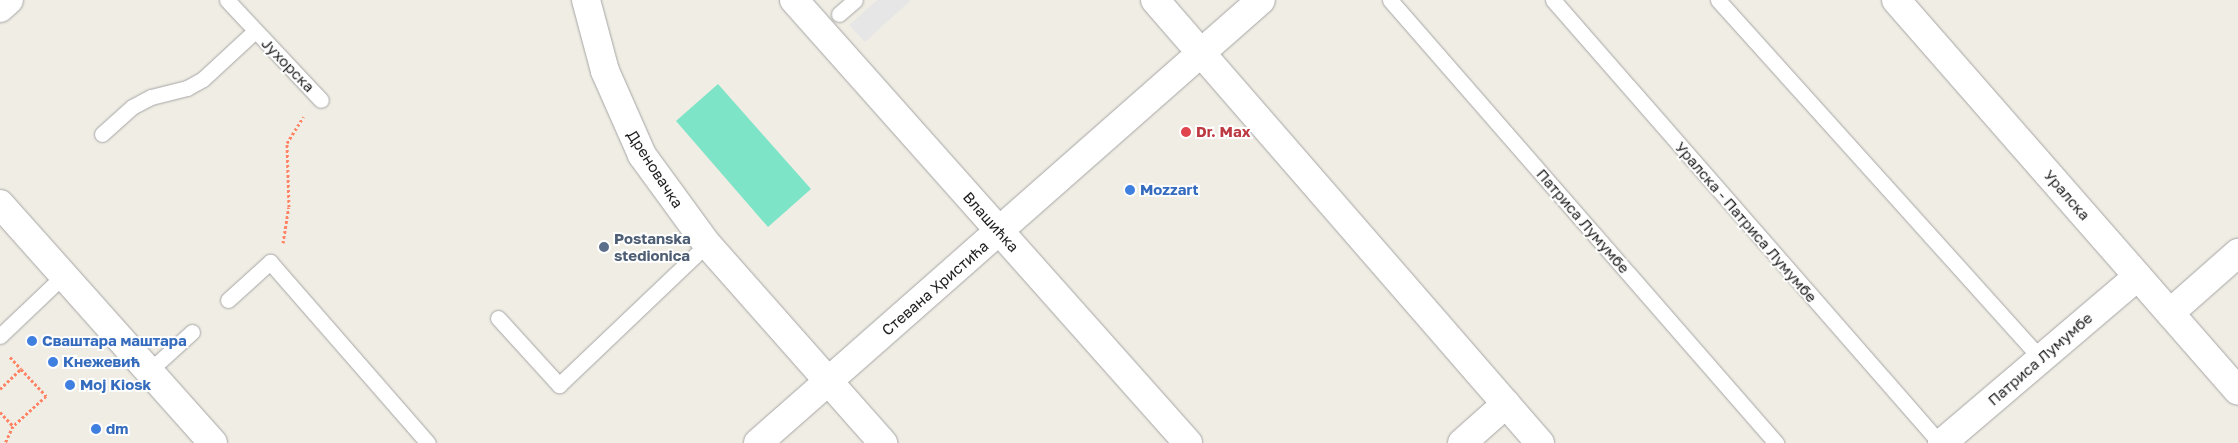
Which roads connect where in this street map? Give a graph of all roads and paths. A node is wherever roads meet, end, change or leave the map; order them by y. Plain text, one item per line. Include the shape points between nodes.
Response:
1 (9, 0) edge
2 (227, 0) edge
3 (586, 0) edge
4 (794, 0) edge
5 (855, 0) edge
6 (1155, 0) edge
7 (1261, 0) edge
8 (1390, 0) edge
9 (1552, 0) edge
10 (1718, 0) edge
11 (1896, 0) edge
12 (0, 8) edge
13 (839, 14) dead end
14 (255, 30) junction
15 (1201, 53) junction
16 (321, 100) joint
17 (102, 134) dead end
18 (0, 204) edge
19 (1000, 232) junction
20 (707, 244) junction
21 (2238, 253) edge
22 (270, 262) junction
23 (64, 275) junction
24 (2138, 276) junction
25 (228, 300) dead end
26 (2170, 313) junction
27 (498, 318) dead end
28 (192, 332) dead end
29 (0, 336) edge
30 (2040, 358) junction
31 (149, 371) junction
32 (827, 382) junction
33 (0, 389) edge
34 (2238, 391) edge
35 (1506, 404) junction
36 (0, 412) edge
37 (13, 426) junction
38 (5, 443) edge
39 (213, 443) edge
40 (428, 443) edge
41 (758, 443) edge
42 (883, 443) edge
43 (1188, 443) edge
44 (1462, 443) edge
45 (1540, 443) edge
46 (1776, 443) edge
47 (1941, 443) edge

1 - 12 street
2 - 14 lane, Јухорска
3 - 20 street, Дреновачка via 606,71 627,126 642,155
4 - 19 street, Влашићка
5 - 13 lane
6 - 15 street
7 - 15 street, Стевана Христића
8 - 46 lane, Патриса Лумумбе
9 - 47 lane, Уралска - Патриса Лумумбе
10 - 30 lane
11 - 24 street, Уралска
14 - 16 lane, Јухорска
14 - 17 lane, Јухорска via 203,79 187,88 151,97 132,107
15 - 19 street, Стевана Христића
15 - 35 street
16 - 22 path via 298,122 287,143 289,207 286,232
18 - 23 street
19 - 32 street, Стевана Христића
19 - 43 street, Влашићка
20 - 27 lane via 559,384
20 - 32 street, Дреновачка
21 - 26 street
22 - 25 lane
22 - 40 lane
23 - 29 lane
23 - 31 street
24 - 26 street, Уралска
24 - 30 street, Патриса Лумумбе
26 - 34 street, Уралска
28 - 31 lane
30 - 47 street, Патриса Лумумбе
31 - 39 street
32 - 41 street, Стевана Христића
32 - 42 street, Дреновачка
33 - 37 path via 21,369 46,396
35 - 44 street
35 - 45 street
36 - 37 path
37 - 38 path

